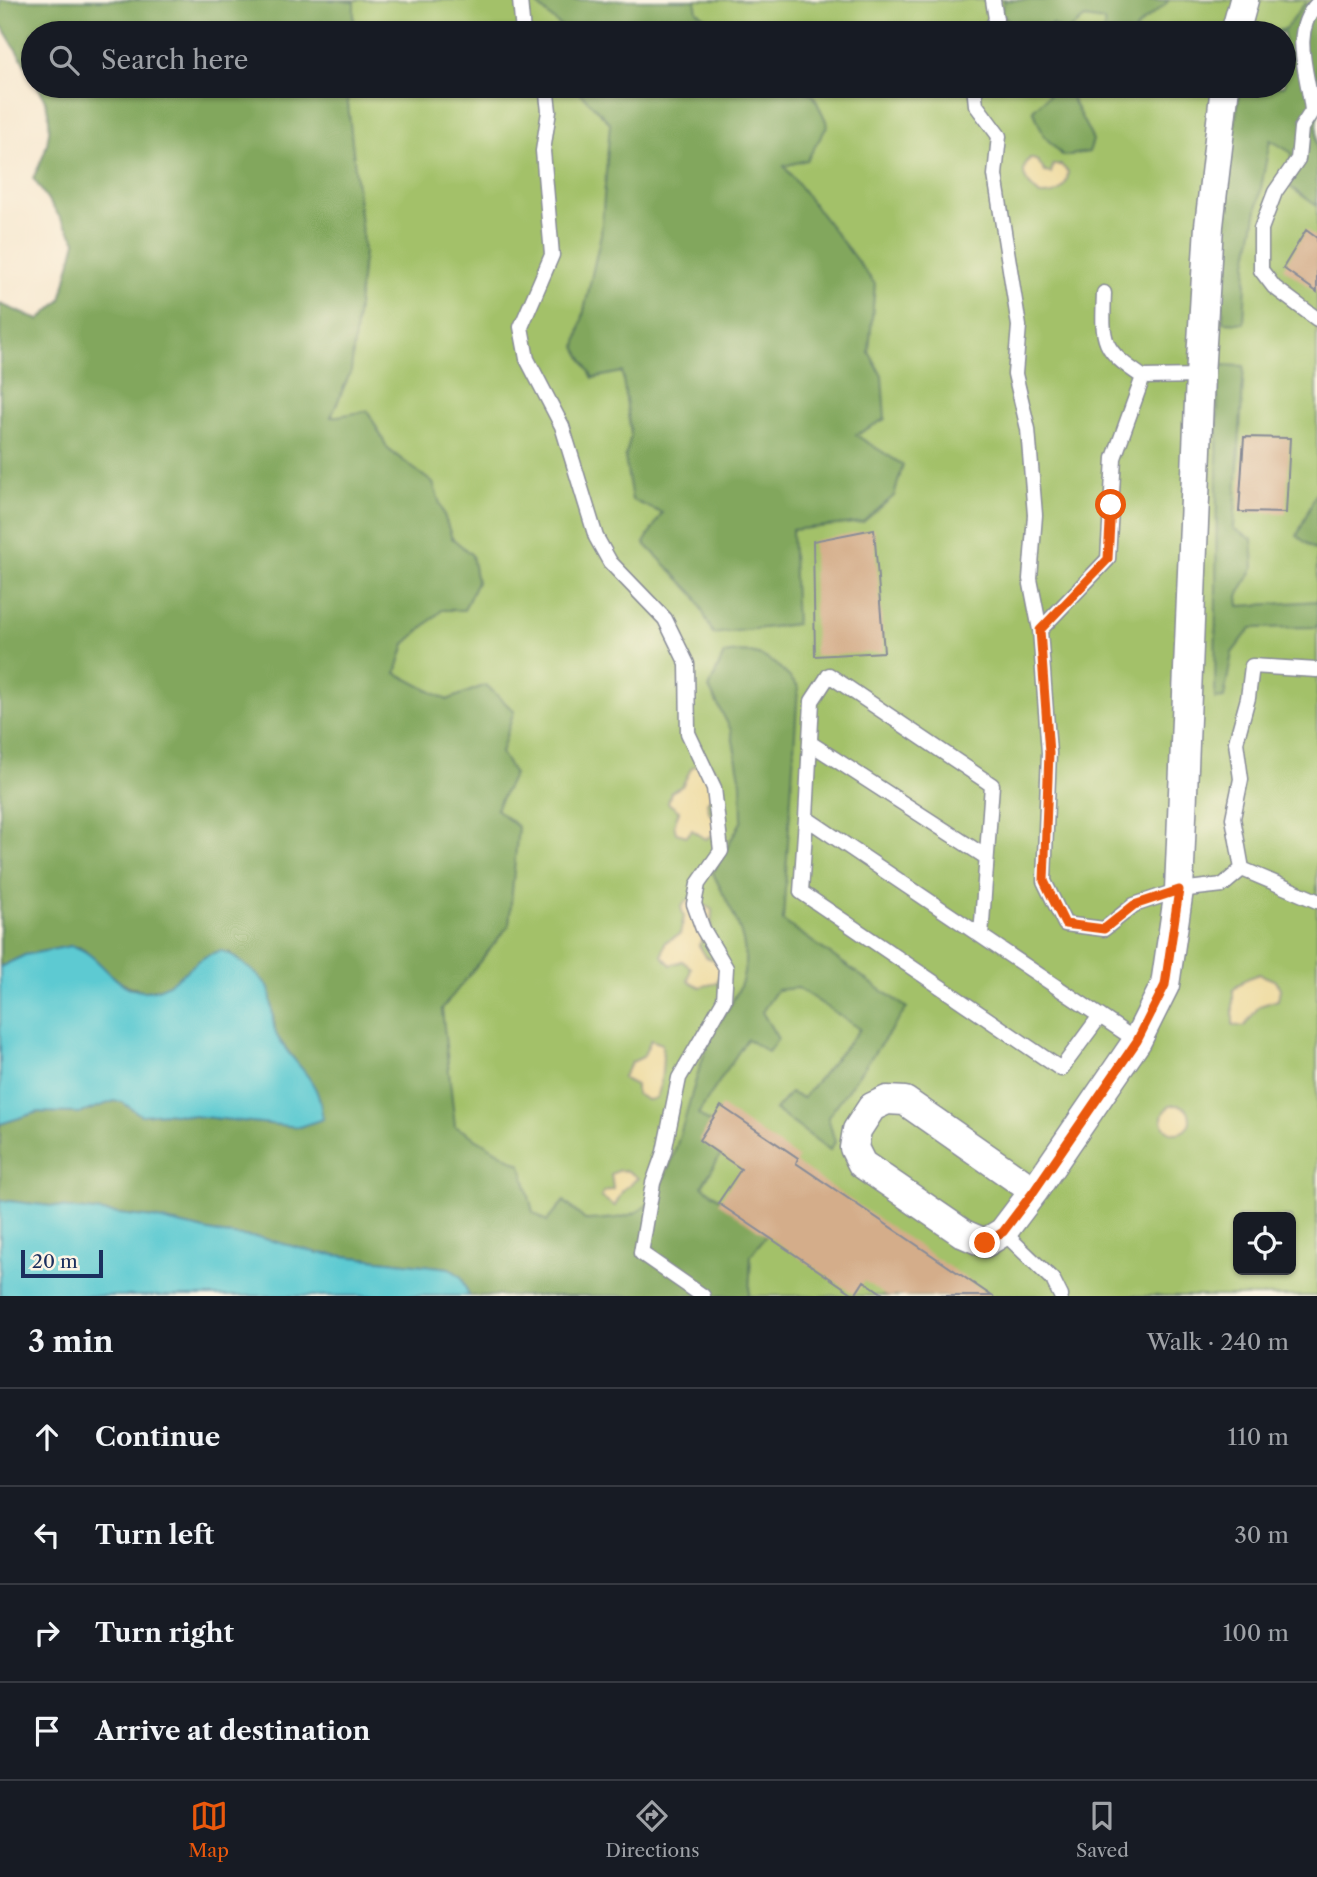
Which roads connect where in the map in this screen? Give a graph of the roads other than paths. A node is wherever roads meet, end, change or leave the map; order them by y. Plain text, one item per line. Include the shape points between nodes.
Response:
1 (520, 0) edge
2 (993, 0) edge
3 (1244, 0) edge
4 (1317, 4) edge
5 (522, 21) edge
6 (995, 21) edge
7 (1238, 21) edge
8 (547, 98) edge
9 (975, 98) edge
10 (1224, 98) edge
11 (1104, 293) dead end
12 (1317, 318) edge
13 (1200, 376) junction
14 (1143, 377) junction
15 (1040, 630) junction
16 (1317, 670) edge
17 (810, 743) junction
18 (806, 818) junction
19 (986, 856) junction
20 (1242, 869) junction
21 (1179, 890) junction
22 (1317, 901) edge
23 (981, 936) junction
24 (1100, 1016) junction
25 (1137, 1041) junction
26 (1034, 1191) junction
27 (1003, 1232) junction
28 (703, 1296) edge
29 (1060, 1296) edge

1 - 5 lane
2 - 6 lane
3 - 7 street
4 - 12 lane via 1300,40 1312,111 1301,128 1298,159 1275,192 1261,229 1261,270 1274,287
8 - 28 lane via 543,151 552,255 521,327 527,359 562,426 596,537 610,562 665,619 687,664 688,733 714,788 721,851 698,884 694,904 726,968 724,1000 679,1078 641,1253
9 - 15 lane via 999,136 995,175 1019,326 1015,374 1028,429 1035,515 1030,579
10 - 13 street via 1209,226
11 - 14 lane via 1102,335 1115,358
13 - 14 lane
13 - 21 street
14 - 15 lane via 1114,458 1108,559
15 - 21 lane via 1049,753 1044,881 1065,924 1104,929 1134,905
16 - 20 lane via 1252,666 1236,742 1241,779 1233,818
17 - 18 lane
17 - 19 lane
17 - 19 lane via 812,701 829,674 992,785
18 - 23 lane
18 - 24 lane via 801,892 1062,1069
19 - 23 lane
20 - 21 lane via 1223,885
20 - 22 lane
21 - 25 street via 1165,985
23 - 24 lane
24 - 25 lane
25 - 26 street
26 - 27 street
26 - 27 street via 905,1101 887,1100 872,1108 857,1130 854,1149 862,1164 964,1234 985,1243
27 - 29 lane via 1053,1280

